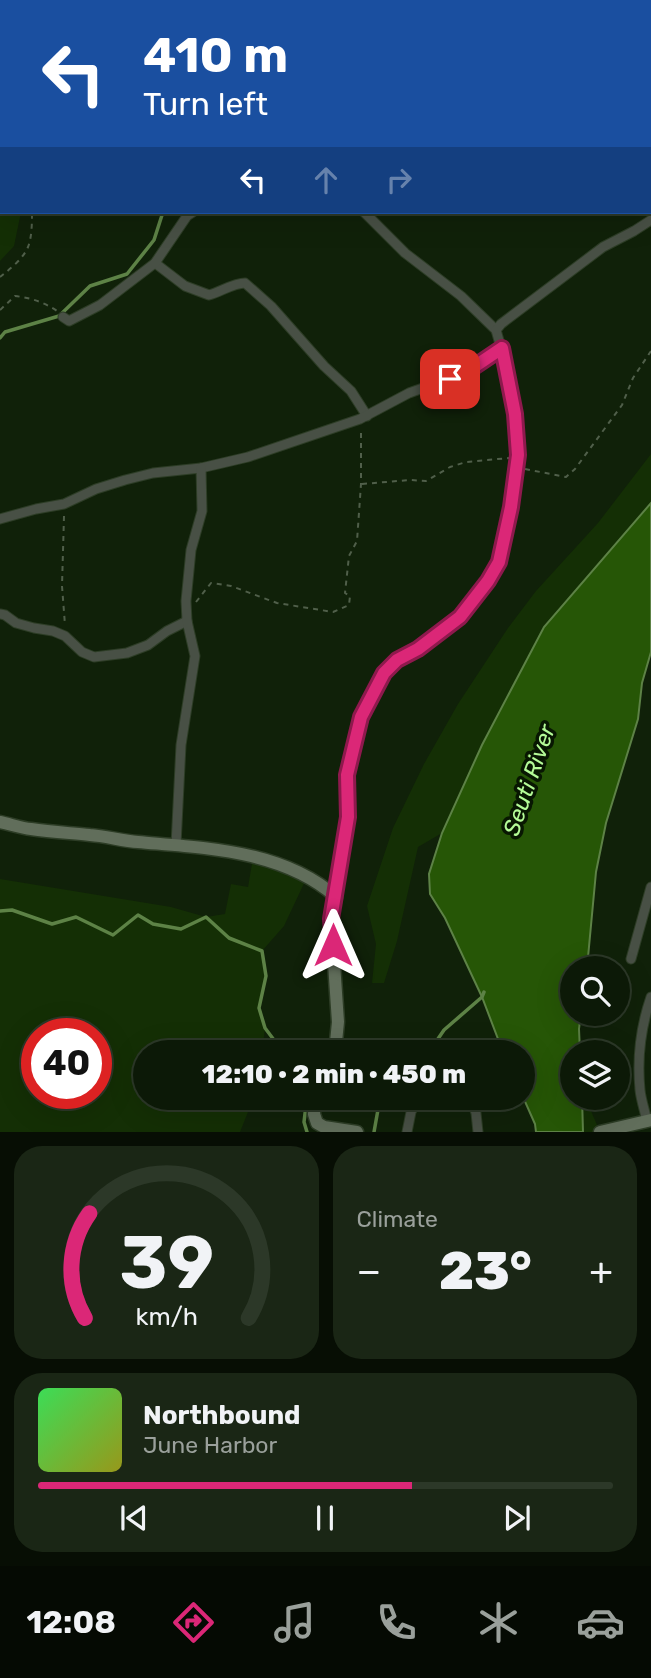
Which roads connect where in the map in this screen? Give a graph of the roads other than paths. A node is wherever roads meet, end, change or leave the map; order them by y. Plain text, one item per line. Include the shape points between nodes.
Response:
1 (190, 214) edge
2 (366, 214) edge
3 (651, 220) edge
4 (155, 263) junction
5 (60, 313) road end
6 (496, 330) junction
7 (502, 348) junction
8 (364, 417) junction
9 (201, 468) junction
10 (0, 519) edge
11 (0, 614) edge
12 (187, 621) junction
13 (0, 822) edge
14 (177, 845) junction
15 (651, 887) edge
16 (336, 897) junction
17 (631, 959) dead end
18 (651, 997) edge
19 (336, 1040) edge
20 (314, 1110) edge
21 (412, 1110) edge
22 (475, 1110) edge
23 (649, 1121) edge
24 (619, 1130) edge
25 (357, 1132) edge
26 (407, 1132) edge
27 (478, 1132) edge
28 (600, 1132) edge

1 - 4 street
2 - 6 street
3 - 6 street via 592,254
4 - 5 street via 100,305 69,321
4 - 8 street via 185,286 209,295 245,283 351,391
6 - 7 street
7 - 8 street via 465,373 409,393
7 - 16 street via 518,457 499,562 460,617 384,673 361,717 347,775 348,817
8 - 9 street via 248,457
9 - 10 street via 125,480 64,504
9 - 12 street via 202,511 191,550
11 - 12 street via 66,636 94,657 148,645
12 - 14 street via 195,656 181,745
13 - 14 street
14 - 16 street via 265,860 296,871
15 - 17 street
16 - 19 street via 331,919
18 - 23 street via 639,1064 640,1091
20 - 25 street via 317,1123 324,1127
21 - 26 street
22 - 27 street
23 - 24 street
24 - 28 street

